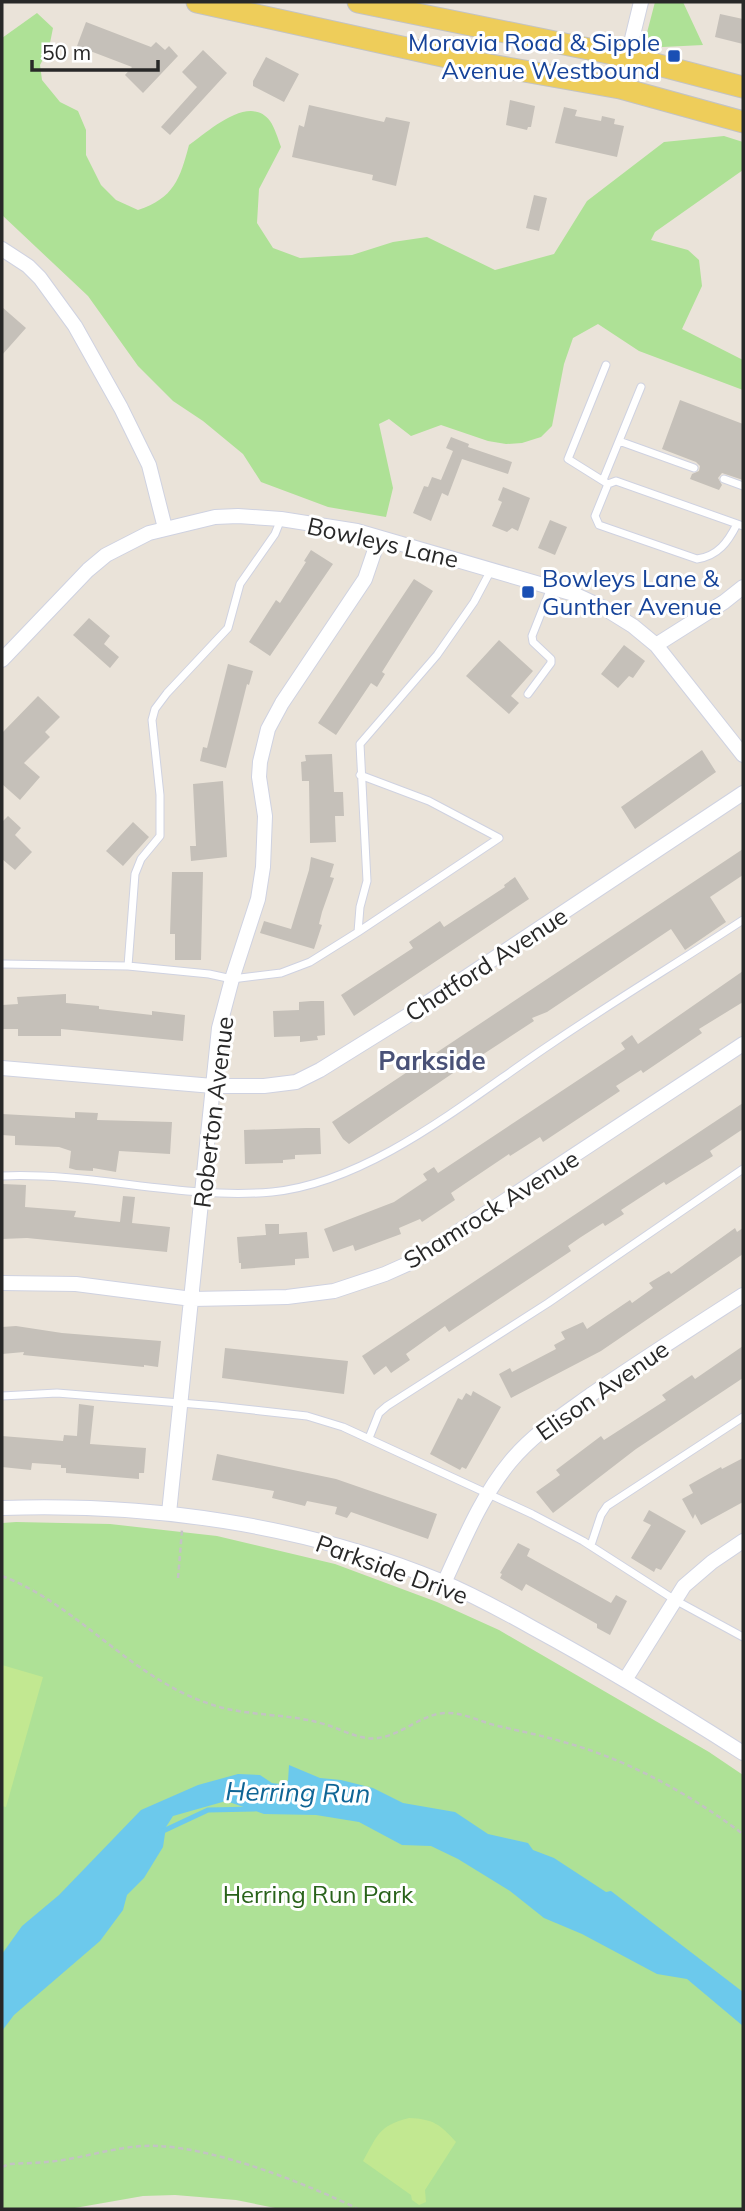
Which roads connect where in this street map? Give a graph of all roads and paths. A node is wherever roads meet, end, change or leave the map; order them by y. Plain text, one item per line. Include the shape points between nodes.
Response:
1 (197, 2) edge
2 (358, 2) edge
3 (641, 2) edge
4 (628, 57) junction
5 (743, 87) edge
6 (620, 88) junction
7 (743, 122) edge
8 (2, 249) edge
9 (606, 365) dead end
10 (641, 387) dead end
11 (618, 441) junction
12 (694, 468) dead end
13 (724, 479) dead end
14 (605, 482) junction
15 (743, 486) edge
16 (281, 519) junction
17 (740, 525) edge
18 (165, 528) junction
19 (379, 538) junction
20 (491, 569) junction
21 (551, 587) junction
22 (743, 587) edge
23 (656, 645) junction
24 (2, 660) edge
25 (528, 694) dead end
26 (743, 755) edge
27 (360, 775) junction
28 (743, 793) edge
29 (743, 920) edge
30 (358, 932) junction
31 (2, 964) edge
32 (128, 967) junction
33 (232, 979) junction
34 (743, 1044) edge
35 (2, 1068) edge
36 (213, 1086) junction
37 (743, 1169) edge
38 (2, 1176) edge
39 (203, 1192) junction
40 (2, 1283) edge
41 (743, 1294) edge
42 (192, 1299) junction
43 (2, 1396) edge
44 (181, 1405) junction
45 (743, 1417) edge
46 (369, 1438) junction
47 (489, 1493) junction
48 (2, 1508) edge
49 (170, 1513) junction
50 (181, 1530) dead end
51 (743, 1541) edge
52 (590, 1545) junction
53 (2, 1576) edge
54 (178, 1578) dead end
55 (444, 1583) junction
56 (675, 1600) junction
57 (743, 1637) edge
58 (625, 1680) junction
59 (743, 1753) edge
60 (743, 1834) edge
61 (2, 2167) edge
62 (358, 2209) edge

1 - 6 main road via 456,59
2 - 4 main road
3 - 4 street
4 - 5 main road
4 - 6 street
6 - 7 main road
8 - 18 street via 40,278 75,326 149,465
9 - 14 lane via 568,459
10 - 11 lane
11 - 12 lane
11 - 14 lane
13 - 15 lane
14 - 17 lane via 616,481
14 - 17 lane via 595,516 599,525 697,559 708,558 727,543
16 - 18 street, Bowleys Lane via 215,517
16 - 19 street, Bowleys Lane
16 - 32 lane via 240,584 228,628 155,709 160,836 135,874
18 - 24 street, Bowleys Lane via 106,555
19 - 20 street, Bowleys Lane
19 - 33 street, Roberton Avenue via 365,579 268,729 259,777 265,816 263,867 258,899
20 - 21 street, Bowleys Lane
20 - 27 lane via 437,655 365,736 360,744
21 - 23 street, Bowleys Lane via 604,608
21 - 25 lane via 532,636 551,663
22 - 23 street
23 - 26 street, Bowleys Lane
27 - 30 lane via 367,881
27 - 30 lane via 429,801 499,838
28 - 36 street, Chatford Avenue via 320,1070 282,1085
29 - 39 lane via 385,1153 290,1189
30 - 33 lane via 281,973
31 - 32 lane
32 - 33 lane
33 - 36 street, Roberton Avenue via 219,1028
34 - 42 street, Shamrock Avenue via 412,1262 334,1291
35 - 36 street, Chatford Avenue
36 - 39 street, Roberton Avenue
37 - 46 lane via 387,1406 379,1413
38 - 39 lane via 63,1177
39 - 42 street, Roberton Avenue
40 - 42 street, Shamrock Avenue via 76,1284
41 - 47 street, Elison Avenue via 548,1425 511,1461
42 - 44 street, Roberton Avenue
43 - 44 lane via 57,1393
44 - 46 lane via 307,1416
44 - 49 street, Roberton Avenue
45 - 52 lane via 607,1506
46 - 47 lane
47 - 52 lane
47 - 55 street, Elison Avenue
48 - 49 street, Parkside Drive
49 - 55 street, Parkside Drive via 267,1528
50 - 54 path
51 - 56 street via 694,1576
52 - 56 lane
53 - 60 path via 40,1593 157,1679 204,1702 235,1712 324,1724 369,1739 388,1736 436,1714 465,1716 609,1757 686,1795
55 - 58 street, Parkside Drive
56 - 57 lane
56 - 58 street
58 - 59 street, Parkside Drive
61 - 62 path via 61,2161 125,2147 159,2146 220,2157 321,2190

